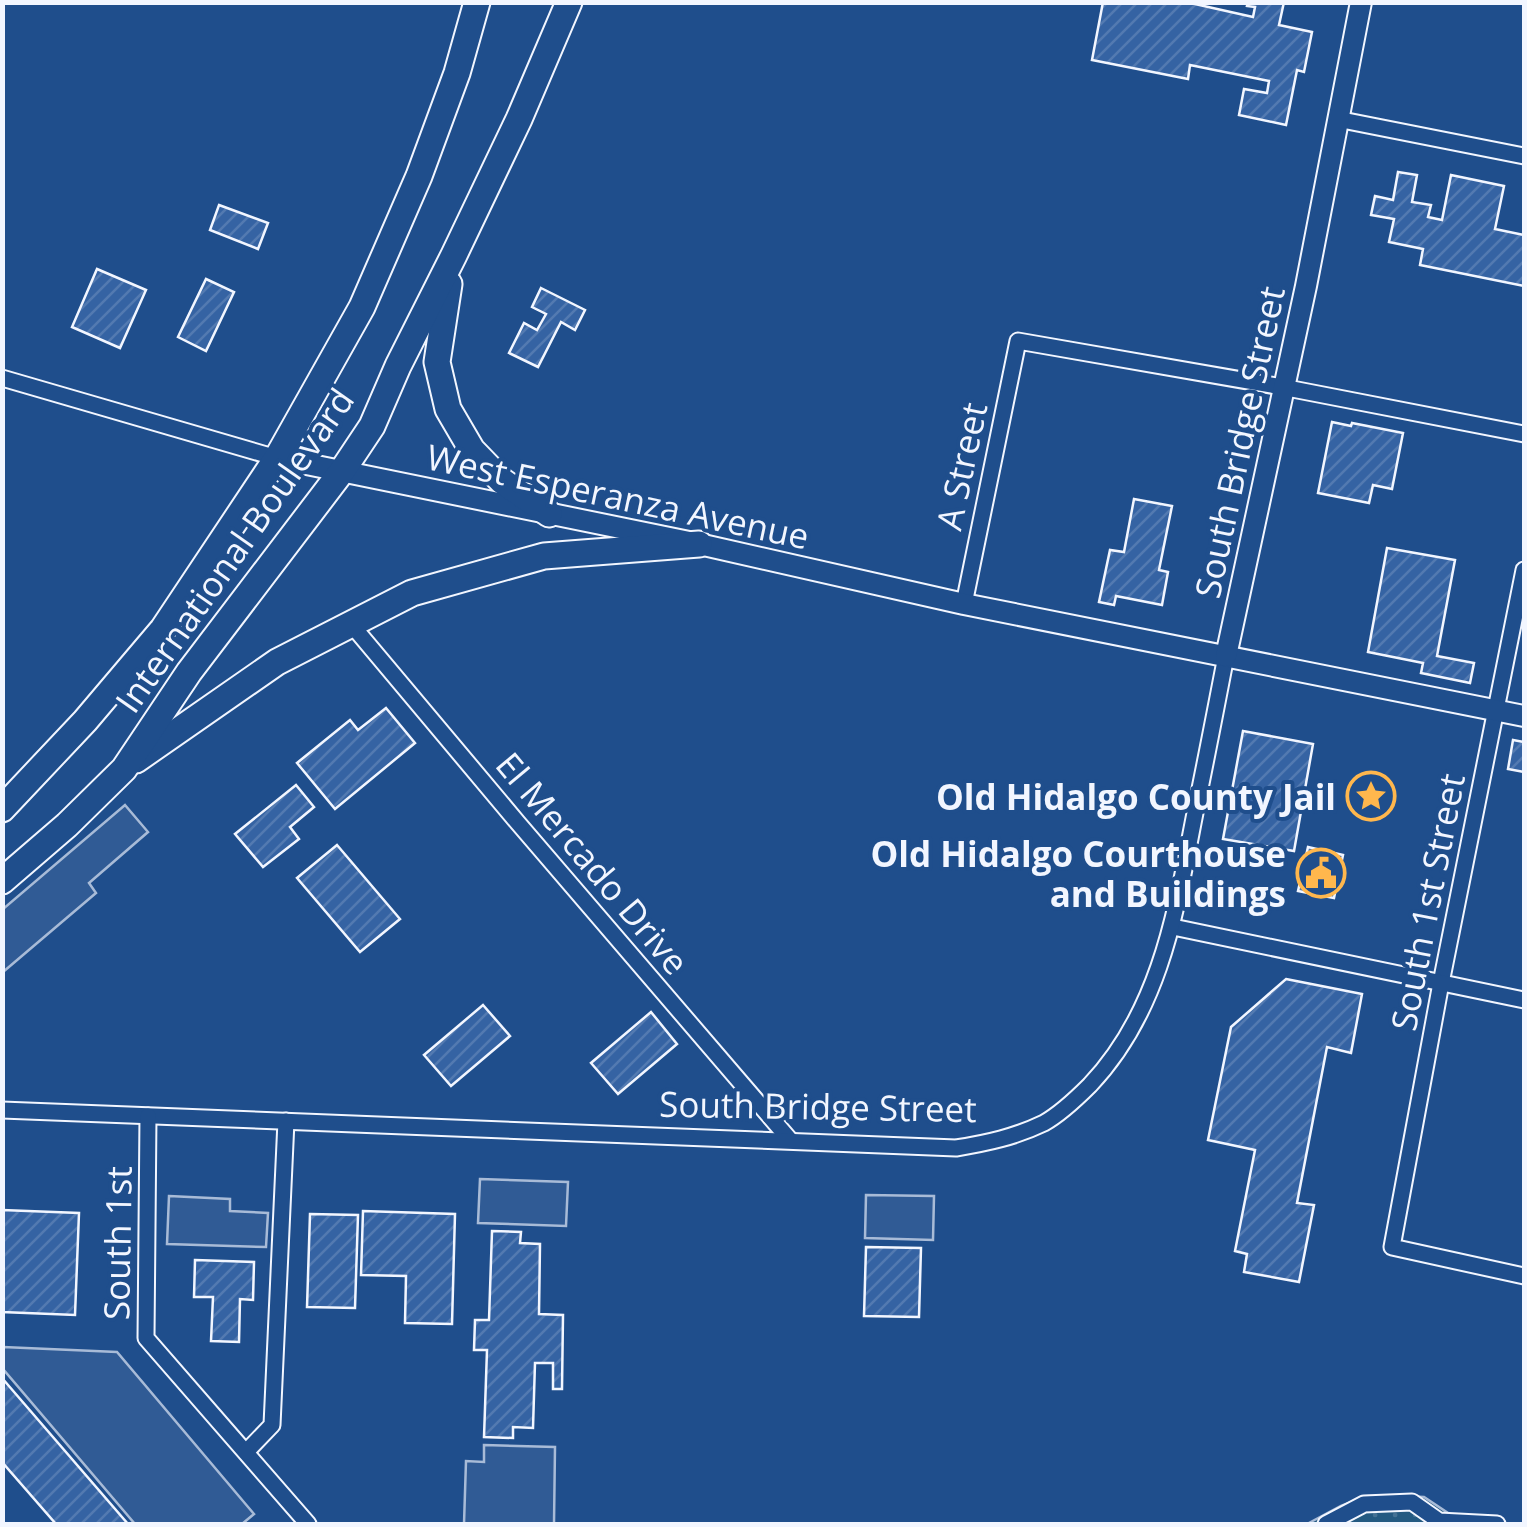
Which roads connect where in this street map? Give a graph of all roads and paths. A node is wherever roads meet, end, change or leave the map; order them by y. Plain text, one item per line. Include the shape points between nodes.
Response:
1 (476, 2) edge
2 (569, 2) edge
3 (1361, 2) edge
4 (1337, 119) junction
5 (1524, 156) edge
6 (454, 255) junction
7 (2, 378) edge
8 (1282, 388) junction
9 (1524, 434) edge
10 (277, 458) junction
11 (342, 472) junction
12 (549, 514) junction
13 (699, 544) junction
14 (1524, 570) edge
15 (964, 604) junction
16 (352, 624) junction
17 (1226, 656) junction
18 (1496, 710) junction
19 (1524, 716) edge
20 (124, 768) junction
21 (2, 808) edge
22 (2, 880) edge
23 (1173, 928) junction
24 (1441, 983) junction
25 (1524, 1000) edge
26 (2, 1110) edge
27 (148, 1116) junction
28 (286, 1122) junction
29 (790, 1140) junction
30 (1524, 1276) edge
31 (246, 1452) junction
32 (308, 1524) edge
33 (1326, 1524) edge
34 (1497, 1524) edge

1 - 10 main road, International Boulevard via 419,176 362,307
2 - 6 main road, International Boulevard
3 - 4 street, South Bridge Street
4 - 5 street
4 - 8 street, South Bridge Street
6 - 11 main road, International Boulevard via 372,426
6 - 12 main road via 437,362 448,409 472,450
7 - 10 street, West Esperanza Avenue
8 - 9 street
8 - 15 street, A Street via 1018,340
8 - 17 street, South Bridge Street
10 - 11 street, West Esperanza Avenue
10 - 21 main road, International Boulevard via 163,629
11 - 12 street, West Esperanza Avenue
11 - 20 main road, International Boulevard
12 - 13 street, West Esperanza Avenue
13 - 15 street, West Esperanza Avenue
13 - 16 main road via 544,556 412,593
14 - 18 street, South 1st Street
15 - 17 street, West Esperanza Avenue
16 - 20 main road via 277,662
16 - 29 street, El Mercado Drive
17 - 18 street, West Esperanza Avenue
17 - 23 street, South Bridge Street
18 - 19 street, West Esperanza Avenue
18 - 24 street, South 1st Street
20 - 22 main road, International Boulevard
23 - 24 street
23 - 29 street, South Bridge Street via 1114,1060 1047,1122 1001,1141 956,1148
24 - 25 street
24 - 30 street, South 1st Street via 1392,1247
26 - 27 street, South Bridge Street
27 - 28 street, South Bridge Street
27 - 31 street, South 1st via 146,1338
28 - 29 street, South Bridge Street
28 - 31 street via 272,1425
31 - 32 street, South 1st
33 - 34 street via 1364,1504 1412,1502 1439,1521

